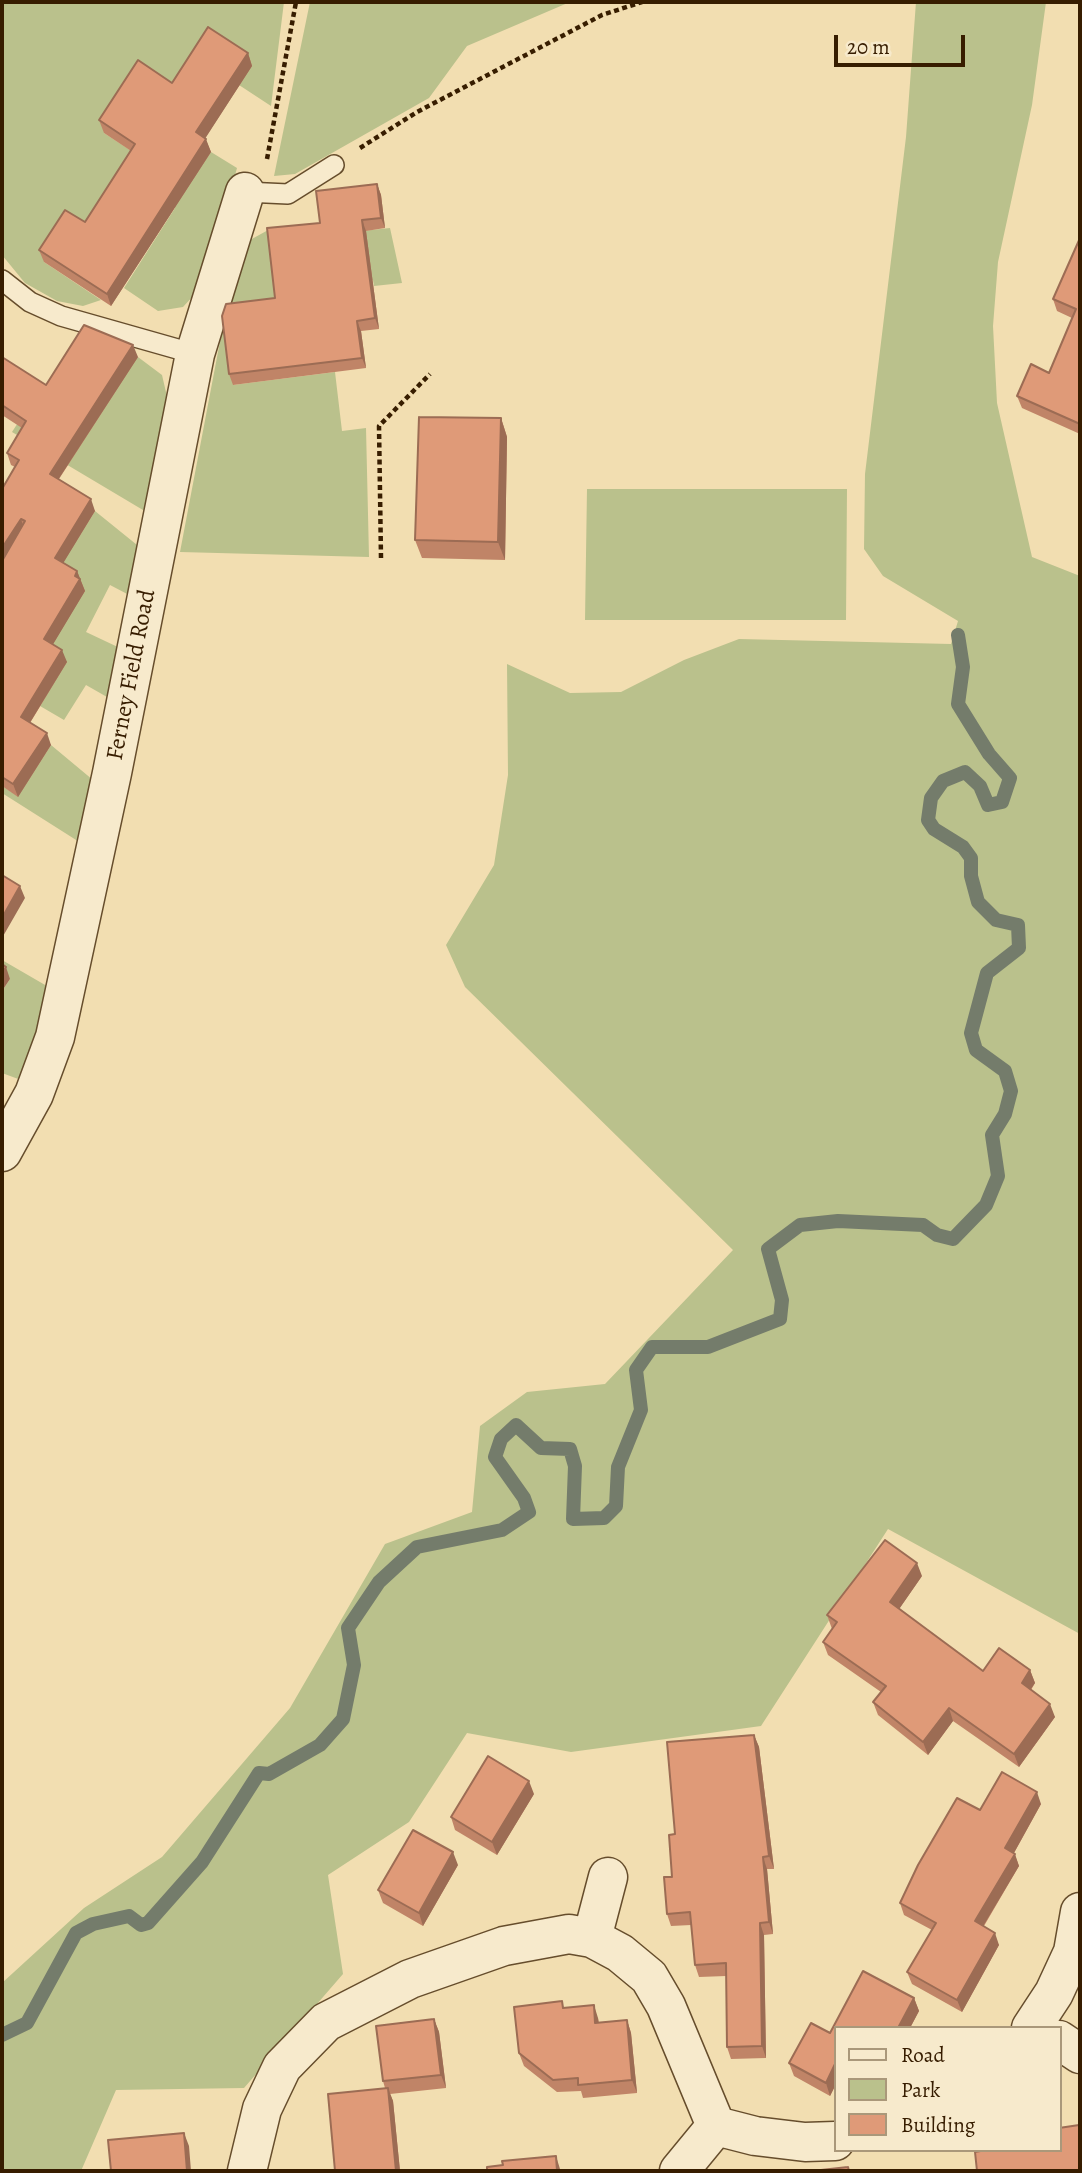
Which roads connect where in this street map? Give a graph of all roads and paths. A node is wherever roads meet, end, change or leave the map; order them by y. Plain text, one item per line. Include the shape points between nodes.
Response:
1 (296, 2) edge
2 (642, 2) edge
3 (334, 165) joint
4 (245, 192) junction
5 (2, 281) edge
6 (195, 354) junction
7 (430, 374) dead end
8 (381, 558) dead end
9 (2, 1152) edge
10 (608, 1877) dead end
11 (1080, 1912) edge
12 (592, 1938) junction
13 (1044, 2026) edge
14 (1061, 2042) edge
15 (1080, 2054) edge
16 (716, 2126) junction
17 (834, 2141) edge
18 (247, 2171) edge
19 (679, 2171) edge

1 - 4 path via 264,175
2 - 3 path via 602,15 416,112
3 - 4 lane via 288,194
4 - 6 street, Ferney Field Road
5 - 6 lane via 30,302 61,316
6 - 9 street, Ferney Field Road via 67,989 34,1094
7 - 8 path via 379,426
10 - 12 street
11 - 13 street via 1073,1952
12 - 16 street via 621,1953 649,1977 666,2006
12 - 18 street via 569,1934 504,1946 410,1979 326,2022 282,2067 262,2109
14 - 15 street
16 - 17 street via 755,2136
16 - 19 street

